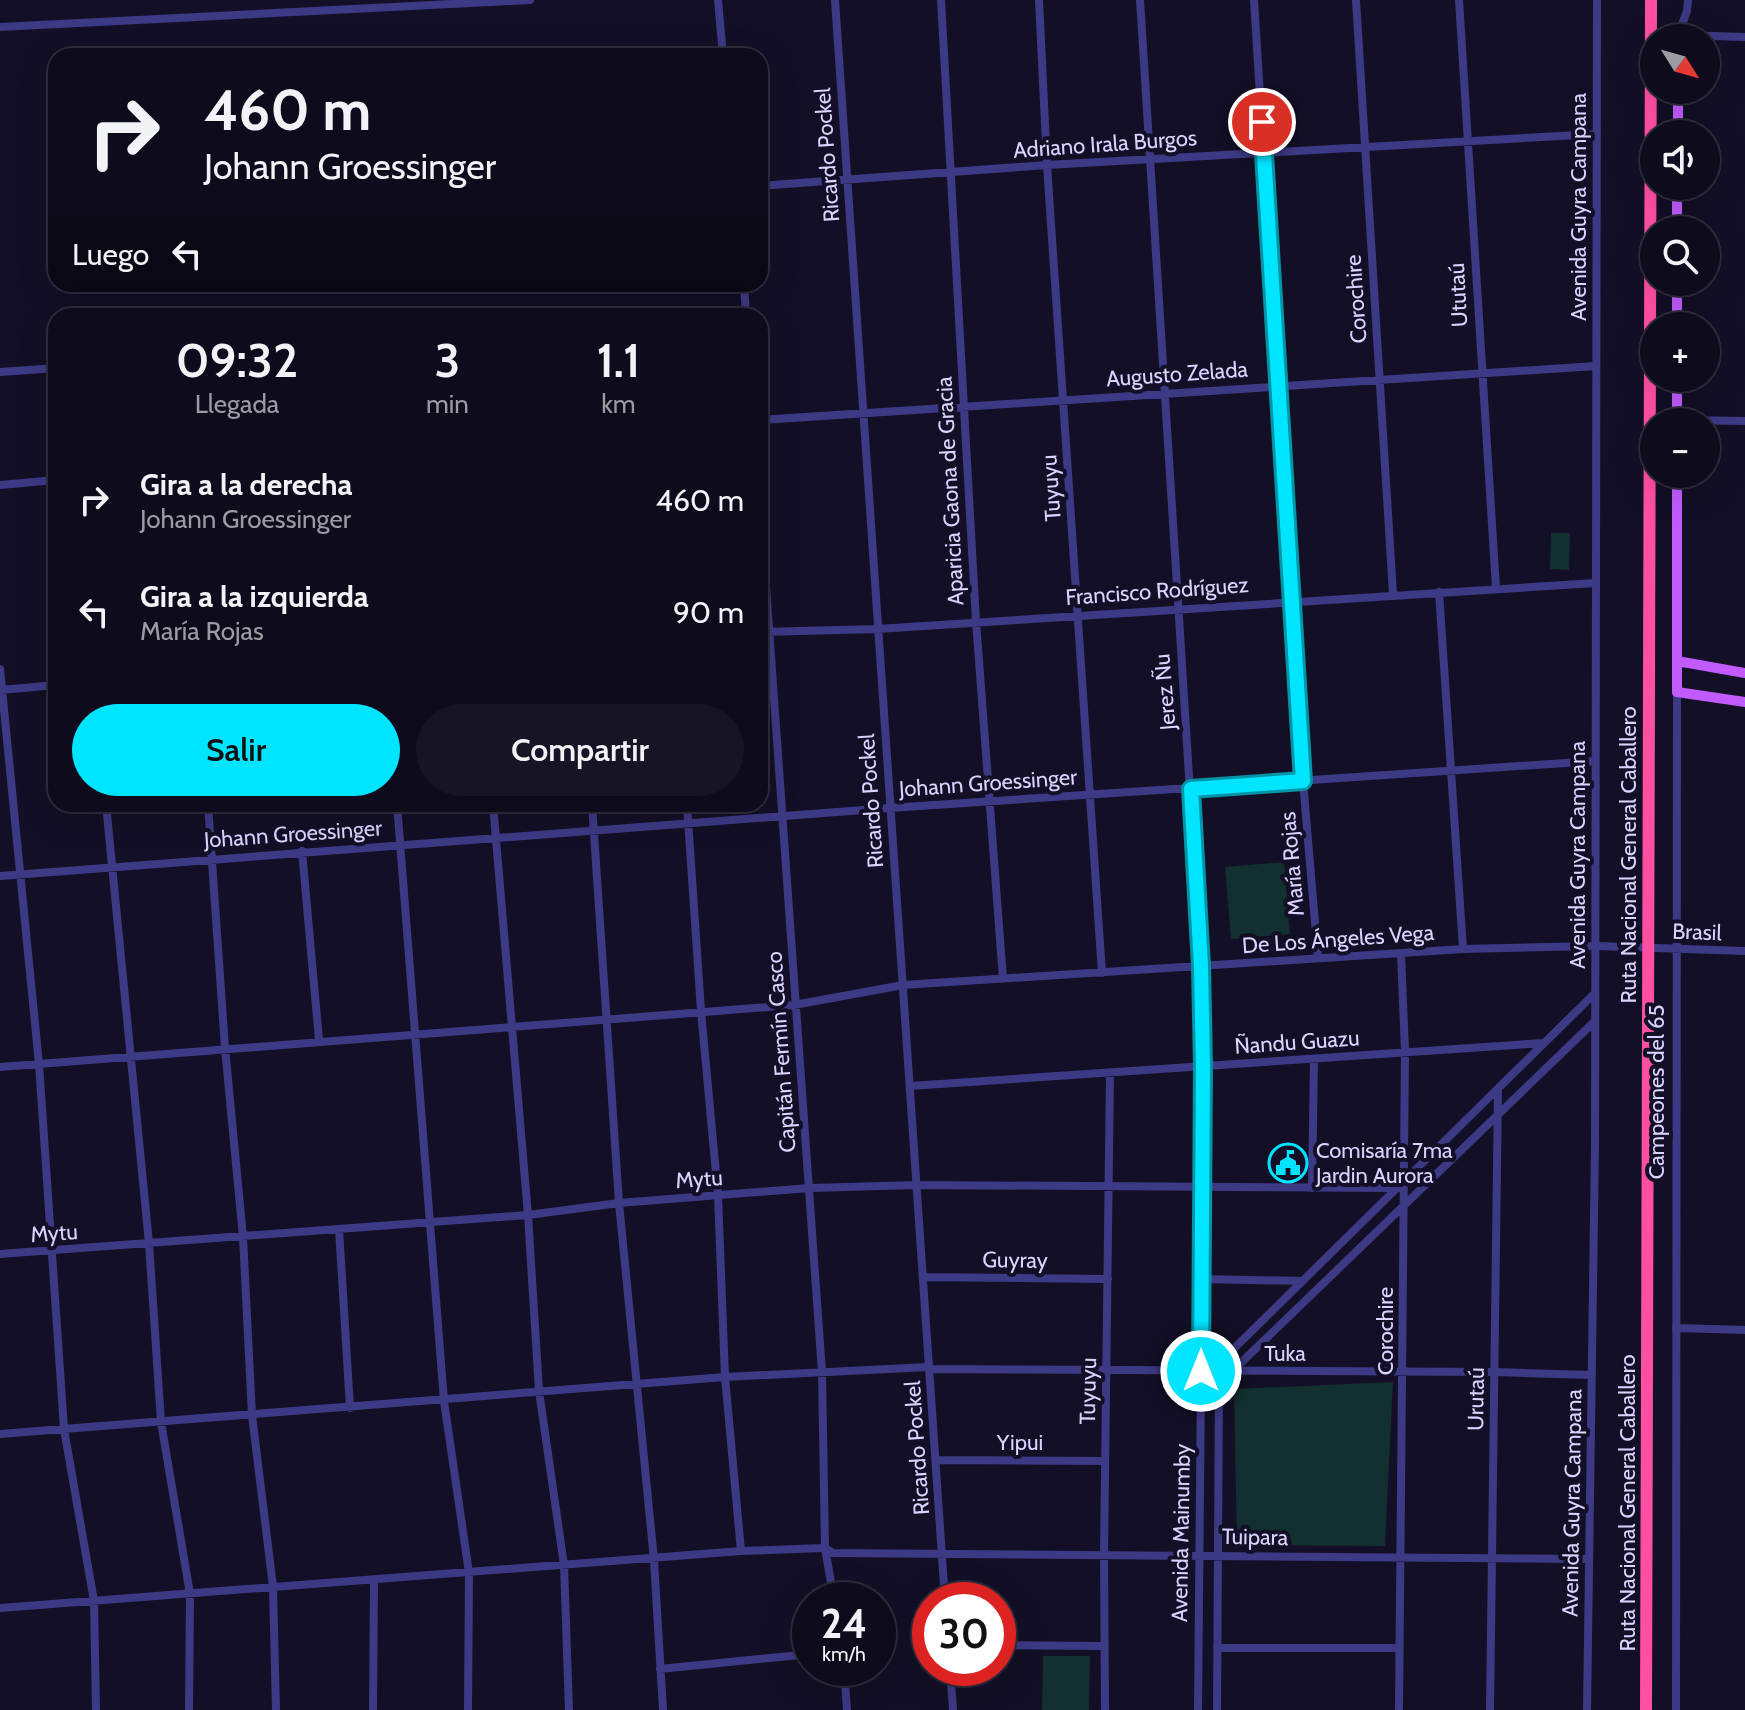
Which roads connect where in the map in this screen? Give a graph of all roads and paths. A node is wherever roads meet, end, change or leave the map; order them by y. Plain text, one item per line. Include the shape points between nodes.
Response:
1 (530, 0) edge
2 (718, 0) edge
3 (835, 0) edge
4 (941, 0) edge
5 (1039, 0) edge
6 (1140, 0) edge
7 (1254, 0) edge
8 (1356, 0) edge
9 (1459, 0) edge
10 (1597, 0) edge
11 (1651, 0) edge
12 (1688, 0) edge
13 (1650, 24) edge
14 (1682, 24) edge
15 (0, 27) edge
16 (1720, 37) edge
17 (1745, 37) edge
18 (722, 48) edge
19 (1650, 104) edge
20 (1597, 134) junction
21 (1467, 140) junction
22 (1363, 147) junction
23 (1263, 153) junction
24 (1148, 159) junction
25 (1047, 165) junction
26 (949, 173) junction
27 (847, 181) junction
28 (768, 186) edge
29 (1596, 366) junction
30 (48, 369) edge
31 (1481, 371) junction
32 (0, 372) edge
33 (1379, 378) junction
34 (1278, 386) junction
35 (1163, 394) junction
36 (1063, 399) junction
37 (963, 406) junction
38 (864, 413) junction
39 (768, 419) edge
40 (1720, 421) edge
41 (1745, 421) edge
42 (48, 481) edge
43 (0, 485) edge
44 (1677, 488) edge
45 (1595, 583) junction
46 (1496, 588) junction
47 (1439, 592) junction
48 (1393, 594) junction
49 (1292, 601) junction
50 (1177, 608) junction
51 (1077, 615) junction
52 (976, 621) junction
53 (877, 629) junction
54 (768, 631) edge
55 (768, 660) edge
56 (1677, 661) junction
57 (0, 669) edge
58 (1745, 673) edge
59 (48, 686) edge
60 (1, 690) edge
61 (1677, 692) junction
62 (1745, 702) edge
63 (1595, 761) junction
64 (1451, 769) junction
65 (1303, 781) junction
66 (1191, 789) junction
67 (1092, 794) junction
68 (989, 801) junction
69 (889, 808) junction
70 (107, 812) edge
71 (209, 812) edge
72 (398, 812) edge
73 (493, 812) edge
74 (593, 812) edge
75 (688, 812) edge
76 (784, 816) junction
77 (689, 822) junction
78 (594, 830) junction
79 (495, 837) junction
80 (400, 844) junction
81 (302, 851) junction
82 (212, 858) junction
83 (111, 866) junction
84 (19, 875) junction
85 (0, 876) edge
86 (1595, 946) junction
87 (1647, 947) junction
88 (1463, 949) junction
89 (1677, 950) junction
90 (1745, 951) edge
91 (1401, 953) junction
92 (1318, 958) junction
93 (1201, 966) junction
94 (1102, 973) junction
95 (1003, 979) junction
96 (903, 985) junction
97 (1595, 993) junction
98 (794, 1005) junction
99 (701, 1011) junction
100 (607, 1019) junction
101 (1595, 1021) junction
102 (512, 1027) junction
103 (417, 1034) junction
104 (319, 1040) junction
105 (1544, 1043) junction
106 (225, 1048) junction
107 (1405, 1051) junction
108 (131, 1055) junction
109 (1314, 1059) junction
110 (39, 1064) junction
111 (1203, 1066) junction
112 (0, 1067) edge
113 (1110, 1073) junction
114 (910, 1086) junction
115 (1498, 1089) junction
116 (1497, 1116) junction
117 (916, 1185) junction
118 (1109, 1186) junction
119 (1202, 1186) junction
120 (1401, 1186) junction
121 (810, 1188) junction
122 (1312, 1188) junction
123 (718, 1195) junction
124 (619, 1203) junction
125 (1403, 1209) junction
126 (528, 1215) junction
127 (431, 1220) junction
128 (339, 1229) junction
129 (243, 1237) junction
130 (149, 1243) junction
131 (51, 1252) junction
132 (0, 1254) edge
133 (923, 1277) junction
134 (1108, 1279) junction
135 (1201, 1279) junction
136 (1302, 1281) junction
137 (1676, 1328) junction
138 (1745, 1330) edge
139 (929, 1368) junction
140 (1107, 1369) junction
141 (1201, 1371) junction
142 (1211, 1371) junction
143 (1233, 1371) junction
144 (822, 1372) junction
145 (1403, 1372) junction
146 (1494, 1372) junction
147 (1592, 1375) junction
148 (725, 1377) junction
149 (1201, 1381) junction
150 (637, 1385) junction
151 (539, 1391) junction
152 (444, 1401) junction
153 (350, 1408) junction
154 (252, 1415) junction
155 (161, 1422) junction
156 (64, 1429) junction
157 (0, 1434) edge
158 (936, 1460) junction
159 (1105, 1461) junction
160 (825, 1548) junction
161 (741, 1551) junction
162 (942, 1553) junction
163 (1104, 1554) junction
164 (1197, 1554) junction
165 (1217, 1554) junction
166 (1400, 1557) junction
167 (1492, 1559) junction
168 (1589, 1559) junction
169 (654, 1560) junction
170 (564, 1565) junction
171 (469, 1573) junction
172 (374, 1580) junction
173 (831, 1582) edge
174 (944, 1582) edge
175 (273, 1587) junction
176 (190, 1594) junction
177 (94, 1601) junction
178 (0, 1608) edge
179 (1016, 1645) edge
180 (1104, 1646) junction
181 (1217, 1648) junction
182 (1399, 1648) junction
183 (792, 1656) edge
184 (660, 1669) junction
185 (845, 1686) edge
186 (951, 1686) edge
187 (96, 1710) edge
188 (189, 1710) edge
189 (276, 1710) edge
190 (373, 1710) edge
191 (468, 1710) edge
192 (569, 1710) edge
193 (663, 1710) edge
194 (847, 1710) edge
195 (953, 1710) edge
196 (1105, 1710) edge
197 (1198, 1710) edge
198 (1217, 1710) edge
199 (1399, 1710) edge
200 (1490, 1710) edge
201 (1587, 1710) edge
202 (1646, 1710) edge
203 (1676, 1710) edge

1 - 15 street
2 - 18 street
3 - 27 street, Ricardo Pockel
4 - 26 street, Aparicia Gaona de Gracia
5 - 25 street, Tuyuyu
6 - 24 street, Jerez Ñu
7 - 23 street, María Rojas
8 - 22 street, Corochire
9 - 21 street, Ututaú
10 - 20 street, Avenida Guyra Campana
11 - 13 highway, Ruta Nacional General Caballero
12 - 14 street
16 - 17 street
19 - 87 highway, Ruta Nacional General Caballero
20 - 21 street, Adriano Irala Burgos
20 - 29 street, Avenida Guyra Campana
21 - 22 street, Adriano Irala Burgos
21 - 31 street, Ututaú
22 - 23 street, Adriano Irala Burgos
22 - 33 street, Corochire
23 - 24 street, Adriano Irala Burgos
23 - 34 street, María Rojas
24 - 25 street, Adriano Irala Burgos
24 - 35 street, Jerez Ñu
25 - 26 street, Adriano Irala Burgos
25 - 36 street, Tuyuyu
26 - 27 street, Adriano Irala Burgos
26 - 37 street, Aparicia Gaona de Gracia
27 - 28 street, Adriano Irala Burgos
27 - 38 street, Ricardo Pockel
29 - 31 street, Augusto Zelada
29 - 45 street, Avenida Guyra Campana
30 - 32 street
31 - 33 street, Augusto Zelada
31 - 46 street, Ututaú
33 - 34 street, Augusto Zelada
33 - 48 street, Corochire
34 - 35 street, Augusto Zelada
34 - 49 street, María Rojas
35 - 36 street, Augusto Zelada
35 - 50 street, Jerez Ñu
36 - 37 street, Augusto Zelada
36 - 51 street, Tuyuyu
37 - 38 street, Augusto Zelada
37 - 52 street, Aparicia Gaona de Gracia
38 - 39 street, Augusto Zelada
38 - 53 street, Ricardo Pockel
40 - 41 street
42 - 43 street
44 - 56 main road, Campeones del 65
45 - 46 street, Francisco Rodríguez
45 - 63 street, Avenida Guyra Campana
46 - 47 street, Francisco Rodríguez
47 - 48 street, Francisco Rodríguez
47 - 64 street
48 - 49 street, Francisco Rodríguez
49 - 50 street, Francisco Rodríguez
49 - 65 street, María Rojas
50 - 51 street, Francisco Rodríguez
50 - 66 street, Jerez Ñu
51 - 52 street, Francisco Rodríguez
51 - 67 street, Tuyuyu
52 - 53 street, Francisco Rodríguez
52 - 68 street, Aparicia Gaona de Gracia
53 - 54 street, Francisco Rodríguez
53 - 69 street, Ricardo Pockel
55 - 76 street, Capitán Fermín Casco
56 - 58 main road
56 - 61 main road, Campeones del 65
57 - 60 street
59 - 60 street
60 - 84 street
61 - 62 main road
61 - 89 street, Campeones del 65
63 - 64 street, Johann Groessinger
63 - 86 street, Avenida Guyra Campana
64 - 65 street, Johann Groessinger
64 - 88 street
65 - 66 street, Johann Groessinger
65 - 92 street, María Rojas
66 - 67 street, Johann Groessinger
66 - 93 street, Jerez Ñu
67 - 68 street, Johann Groessinger
67 - 94 street, Tuyuyu
68 - 69 street, Johann Groessinger
68 - 95 street, Aparicia Gaona de Gracia
69 - 76 street, Johann Groessinger
69 - 96 street, Ricardo Pockel
70 - 83 street
71 - 82 street
72 - 80 street
73 - 79 street
74 - 78 street
75 - 77 street
76 - 77 street, Johann Groessinger
76 - 98 street, Capitán Fermín Casco
77 - 78 street, Johann Groessinger
77 - 99 street
78 - 79 street, Johann Groessinger
78 - 100 street
79 - 80 street, Johann Groessinger
79 - 102 street
80 - 81 street, Johann Groessinger
80 - 103 street
81 - 82 street, Johann Groessinger
81 - 104 street
82 - 83 street, Johann Groessinger
82 - 106 street
83 - 84 street, Johann Groessinger
83 - 108 street
84 - 85 street, Johann Groessinger
84 - 110 street
86 - 87 street, De Los Ángeles Vega
86 - 88 street, De Los Ángeles Vega
86 - 97 street, Avenida Guyra Campana
87 - 89 street, Brasil
87 - 202 highway, Ruta Nacional General Caballero
88 - 91 street, De Los Ángeles Vega
89 - 90 street, Brasil
89 - 137 street, Campeones del 65
91 - 92 street, De Los Ángeles Vega
91 - 107 street, Corochire
92 - 93 street, De Los Ángeles Vega
93 - 94 street, De Los Ángeles Vega
93 - 111 street, Jerez Ñu
94 - 95 street, De Los Ángeles Vega
95 - 96 street, De Los Ángeles Vega
96 - 98 street, De Los Ángeles Vega
96 - 114 street, Ricardo Pockel
97 - 101 street, Avenida Guyra Campana
97 - 105 street
98 - 99 street, De Los Ángeles Vega
98 - 121 street, Capitán Fermín Casco
99 - 100 street, De Los Ángeles Vega
99 - 123 street
100 - 102 street, De Los Ángeles Vega
100 - 124 street
101 - 116 street, Avenida Mainumby
101 - 147 street, Avenida Guyra Campana
102 - 103 street, De Los Ángeles Vega
102 - 126 street
103 - 104 street, De Los Ángeles Vega
103 - 127 street
104 - 106 street, De Los Ángeles Vega
105 - 107 street, Ñandu Guazu
105 - 115 street
106 - 108 street, De Los Ángeles Vega
106 - 129 street
107 - 109 street, Ñandu Guazu
107 - 120 street, Corochire
108 - 110 street, De Los Ángeles Vega
108 - 130 street
109 - 111 street, Ñandu Guazu
109 - 122 street
110 - 112 street, De Los Ángeles Vega
110 - 131 street
111 - 113 street, Ñandu Guazu
111 - 119 street, Jerez Ñu
113 - 114 street, Ñandu Guazu
113 - 118 street, Tuyuyu
114 - 117 street, Ricardo Pockel
115 - 116 street, Urutaú
115 - 120 street
116 - 125 street, Avenida Mainumby
116 - 146 street, Urutaú
117 - 118 street, Mytu
117 - 121 street, Mytu
117 - 133 street, Ricardo Pockel
118 - 119 street, Mytu
118 - 134 street, Tuyuyu
119 - 122 street, Mytu
119 - 135 street, Jerez Ñu
120 - 122 street, Mytu
120 - 125 street, Corochire
120 - 136 street
121 - 123 street, Mytu
121 - 144 street, Capitán Fermín Casco
123 - 124 street, Mytu
123 - 148 street
124 - 126 street, Mytu
124 - 150 street
125 - 143 street, Avenida Mainumby
125 - 145 street, Corochire
126 - 127 street, Mytu
126 - 151 street
127 - 128 street, Mytu
127 - 152 street
128 - 129 street, Mytu
128 - 153 street
129 - 130 street, Mytu
129 - 154 street
130 - 131 street, Mytu
130 - 155 street
131 - 132 street, Mytu
131 - 156 street
133 - 134 street, Guyray
133 - 139 street, Ricardo Pockel
134 - 140 street, Tuyuyu
135 - 136 street
135 - 141 street, Jerez Ñu
136 - 142 street
137 - 138 street
137 - 203 street, Campeones del 65
139 - 140 street, Tuka
139 - 144 street, Tuka
139 - 158 street, Ricardo Pockel
140 - 141 street, Tuka
140 - 159 street, Tuyuyu
141 - 142 street, Tuka
141 - 149 street, Jerez Ñu
142 - 143 street, Tuka
142 - 149 street
143 - 145 street, Tuka
143 - 165 street, Avenida Mainumby via 1219,1384
144 - 148 street, Tuka
144 - 160 street, Capitán Fermín Casco
145 - 146 street, Tuka
145 - 166 street, Corochire
146 - 147 street, Tuka
146 - 167 street, Urutaú
147 - 168 street, Avenida Guyra Campana
148 - 150 street, Tuka
148 - 161 street
149 - 164 street, Avenida Mainumby
150 - 151 street, Tuka
150 - 169 street
151 - 152 street, Tuka
151 - 170 street
152 - 153 street, Tuka
152 - 171 street
153 - 154 street, Tuka
154 - 155 street, Tuka
154 - 175 street
155 - 156 street, Tuka
155 - 176 street
156 - 157 street, Tuka
156 - 177 street
158 - 159 street, Yipui
158 - 162 street, Ricardo Pockel
159 - 163 street, Tuyuyu
160 - 161 street, Tuipara
160 - 162 street, Tuipara via 833,1553
160 - 173 street, Capitán Fermín Casco
161 - 169 street, Tuipara
162 - 163 street, Tuipara
162 - 174 street, Ricardo Pockel
163 - 164 street, Tuipara
163 - 180 street, Tuyuyu
164 - 165 street, Tuipara
164 - 197 street, Avenida Mainumby
165 - 166 street, Tuipara
165 - 181 street, Avenida Mainumby
166 - 167 street, Tuipara
166 - 182 street, Corochire
167 - 168 street, Tuipara
167 - 200 street, Urutaú
168 - 201 street, Avenida Guyra Campana
169 - 170 street, Tuipara
169 - 184 street
170 - 171 street, Tuipara
170 - 192 street
171 - 172 street, Tuipara
171 - 191 street
172 - 175 street, Tuipara
172 - 190 street
175 - 176 street, Tuipara
175 - 189 street
176 - 177 street, Tuipara
176 - 188 street
177 - 178 street, Tuipara
177 - 187 street
179 - 180 street
180 - 196 street, Tuyuyu
181 - 182 street
181 - 198 street, Avenida Mainumby
182 - 199 street, Corochire
183 - 184 street
184 - 193 street
185 - 194 street
186 - 195 street

